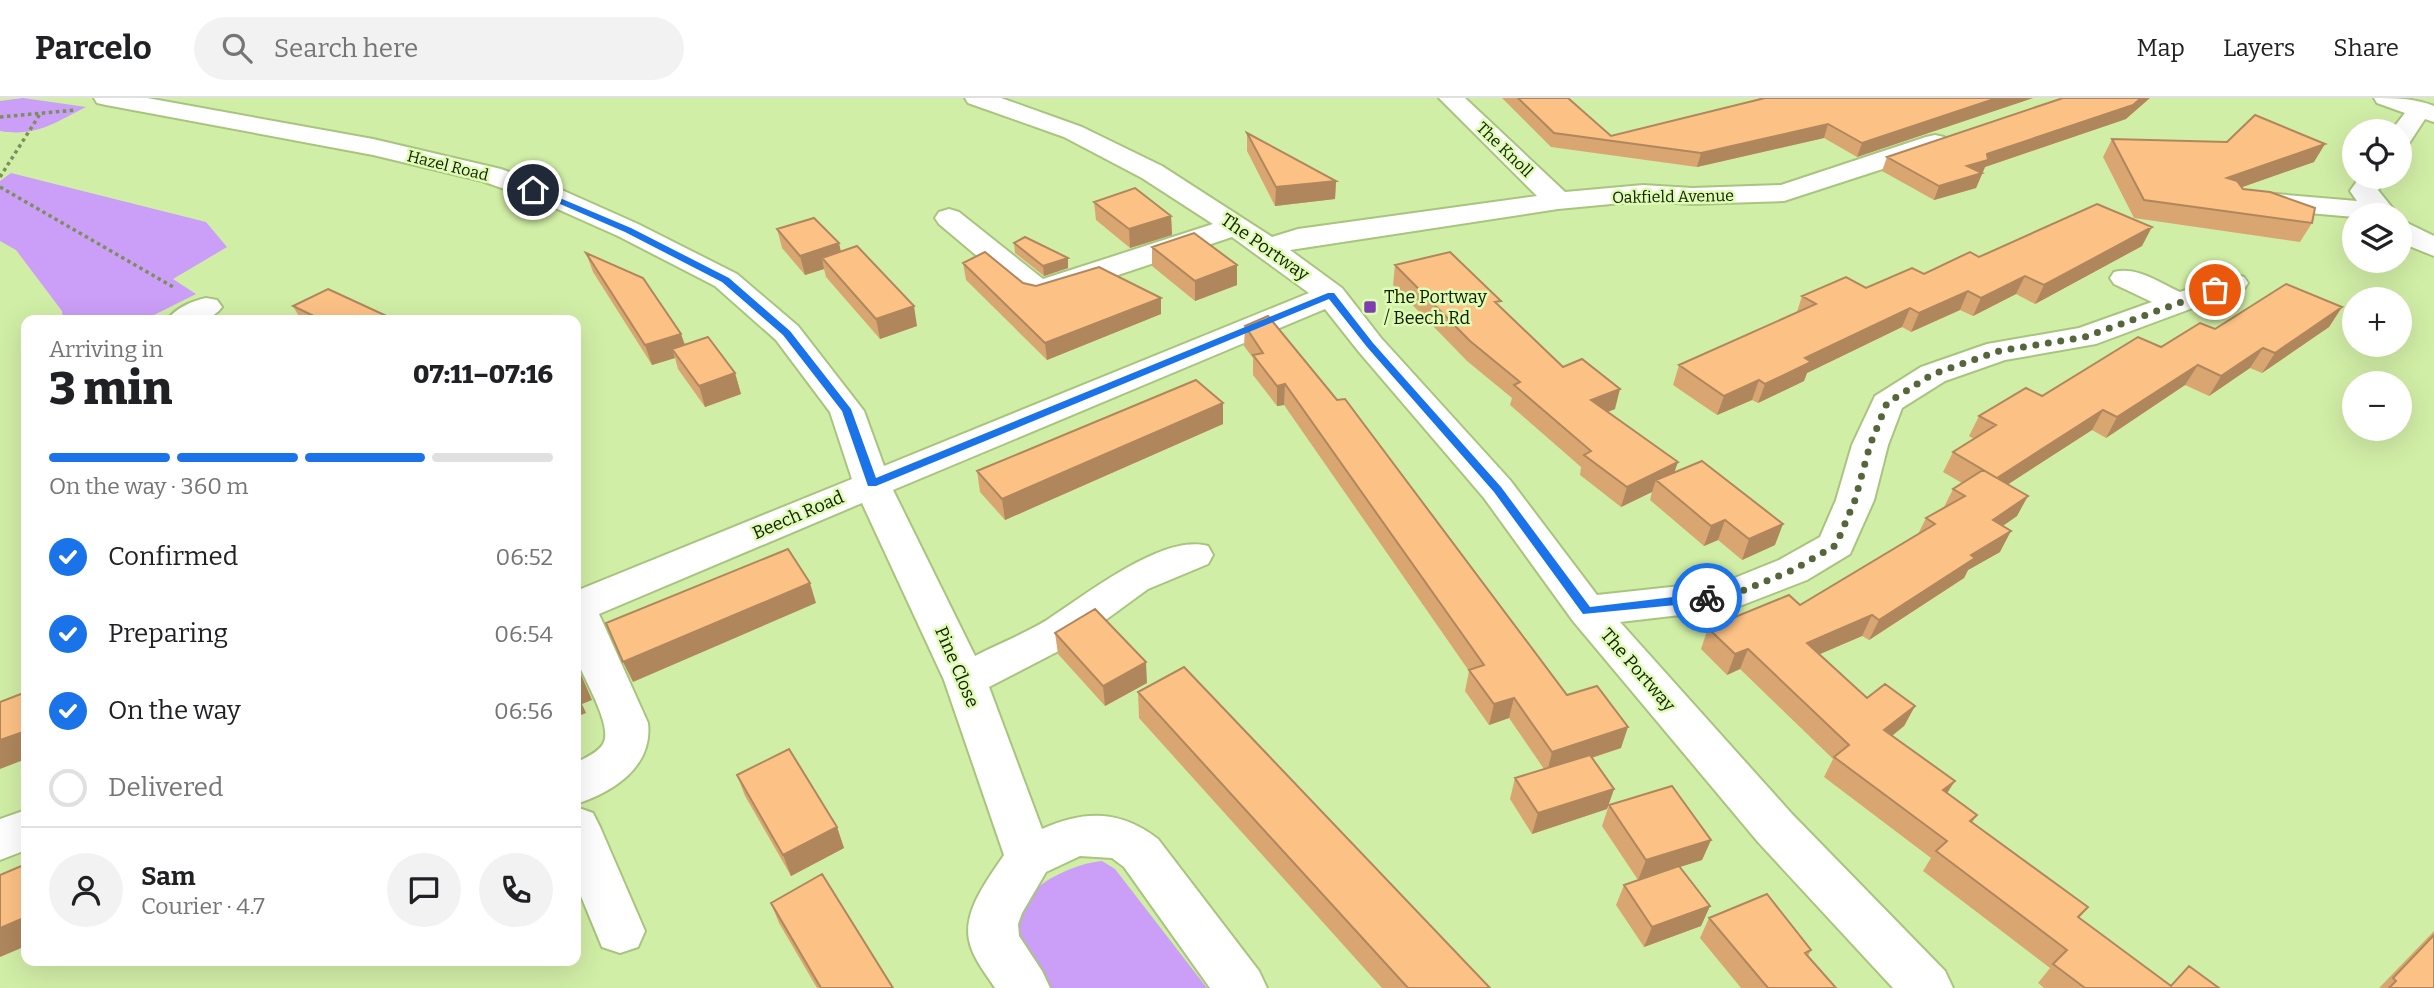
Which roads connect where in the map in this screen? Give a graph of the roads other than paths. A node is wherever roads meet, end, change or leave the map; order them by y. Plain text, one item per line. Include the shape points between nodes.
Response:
1 (106, 98) edge
2 (977, 98) edge
3 (1451, 98) edge
4 (2386, 98) edge
5 (2427, 112) edge
6 (2412, 126) edge
7 (1961, 134) edge
8 (2365, 189) edge
9 (2243, 199) edge
10 (1558, 201) junction
11 (2374, 203) edge
12 (2342, 212) edge
13 (949, 218) dead end
14 (1252, 236) junction
15 (2412, 237) edge
16 (2434, 247) edge
17 (2126, 278) dead end
18 (2232, 283) dead end
19 (1331, 295) junction
20 (2179, 303) junction
21 (872, 484) junction
22 (1194, 555) dead end
23 (581, 605) edge
24 (1587, 611) junction
25 (581, 619) edge
26 (965, 680) junction
27 (581, 782) edge
28 (21, 832) edge
29 (581, 839) edge
30 (0, 840) edge
31 (1029, 856) junction
32 (620, 931) dead end
33 (1024, 988) edge
34 (1241, 988) edge
35 (1927, 988) edge

1 - 21 street, Hazel Road via 373,147 491,175 628,230 726,280 787,333 847,411
2 - 14 street, The Portway via 1073,132 1152,172
3 - 10 street, The Knoll
4 - 5 street
5 - 6 street
7 - 10 street, Oakfield Avenue via 1784,193 1643,194
8 - 11 street
9 - 12 street
10 - 14 street, Oakfield Avenue via 1298,238
13 - 14 street, Oakfield Avenue via 1038,291
14 - 19 street, The Portway
15 - 16 street
17 - 20 street
18 - 20 street
19 - 21 street, Beech Road
19 - 24 street, The Portway via 1497,489
20 - 24 street via 2085,337 1999,351 1933,374 1887,403 1836,545 1793,570 1732,595
21 - 23 street, Beech Road
21 - 26 street, Pine Close
22 - 26 street via 1134,579 1059,632
24 - 35 street, The Portway via 1775,828
25 - 27 street via 629,737 617,760
26 - 31 street, Pine Close
28 - 30 street
29 - 32 street
31 - 33 street via 993,924 994,941
31 - 34 street via 1075,836 1124,840 1141,853

